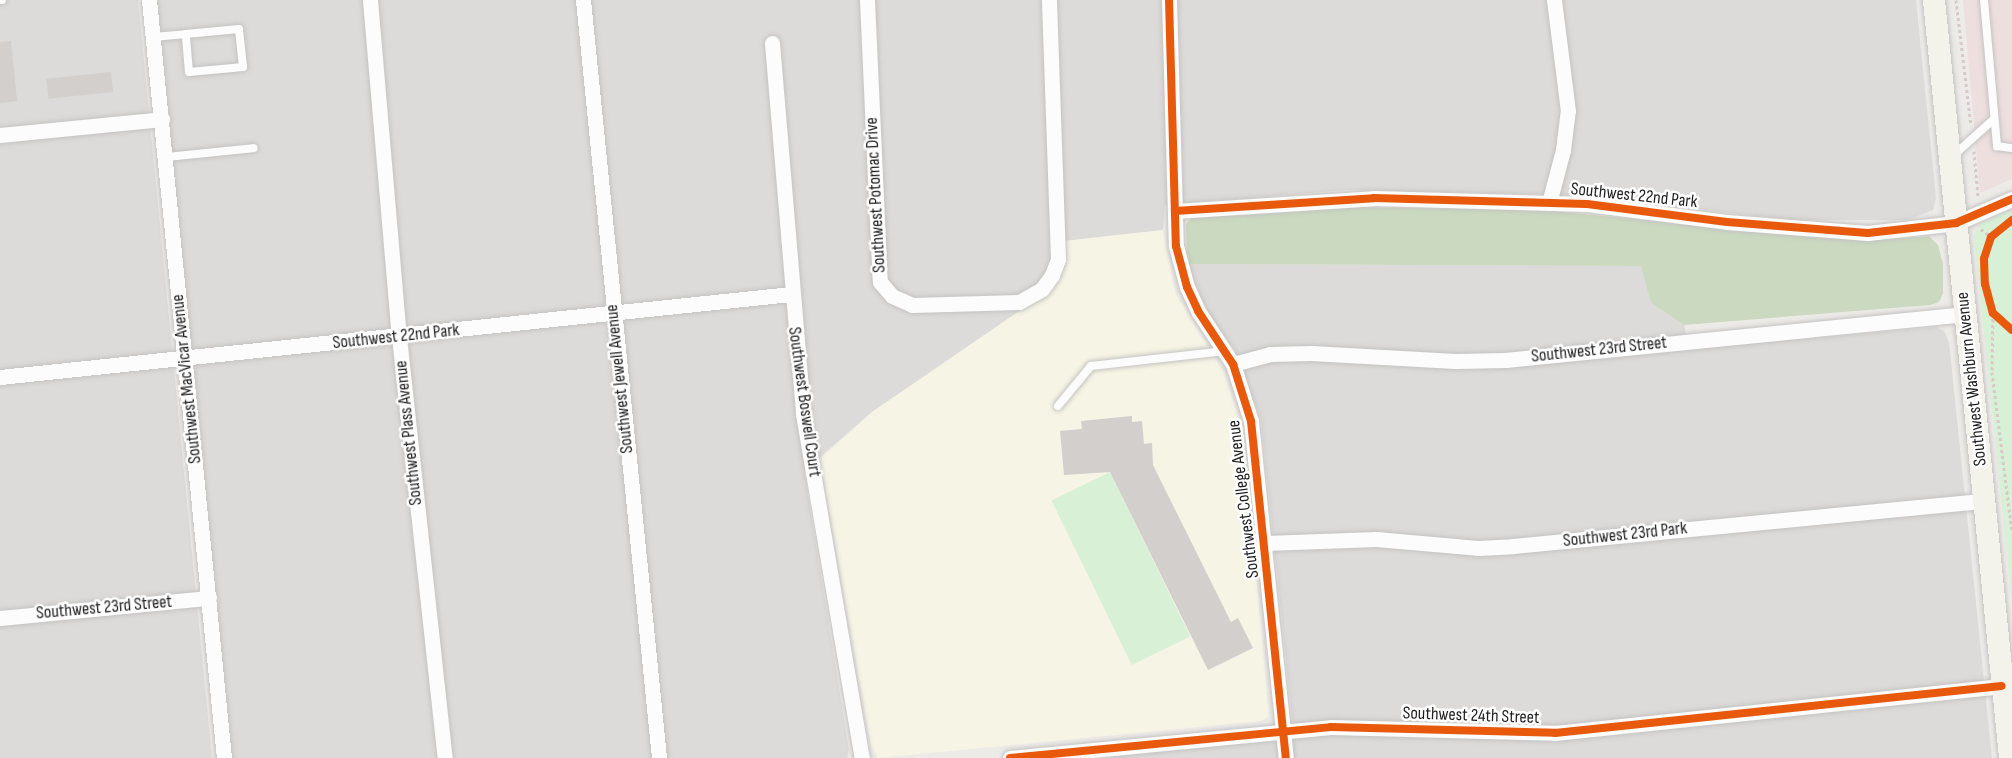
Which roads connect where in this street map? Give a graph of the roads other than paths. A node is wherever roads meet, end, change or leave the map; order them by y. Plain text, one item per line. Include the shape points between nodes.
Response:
1 (150, 0) edge
2 (370, 0) edge
3 (583, 0) edge
4 (867, 0) edge
5 (1049, 0) edge
6 (1168, 0) edge
7 (1554, 0) edge
8 (1934, 0) edge
9 (1984, 0) edge
10 (186, 34) junction
11 (153, 37) junction
12 (772, 43) dead end
13 (162, 119) junction
14 (1994, 119) junction
15 (0, 135) edge
16 (254, 148) dead end
17 (2012, 148) edge
18 (166, 157) junction
19 (1950, 160) junction
20 (2012, 199) edge
21 (1549, 203) junction
22 (1175, 211) junction
23 (1956, 223) junction
24 (791, 294) junction
25 (1966, 314) junction
26 (613, 315) junction
27 (399, 337) junction
28 (1229, 357) junction
29 (186, 358) junction
30 (0, 377) edge
31 (1058, 406) dead end
32 (1984, 501) junction
33 (1265, 543) junction
34 (208, 598) junction
35 (0, 618) edge
36 (2002, 686) junction
37 (1283, 731) junction
38 (224, 758) edge
39 (445, 758) edge
40 (659, 758) edge
41 (862, 758) edge
42 (1011, 758) edge
43 (1286, 758) edge
44 (2010, 758) edge

1 - 11 street, Southwest MacVicar Avenue
2 - 27 street, Southwest Plass Avenue
3 - 26 street, Southwest Jewell Avenue
4 - 5 street, Southwest Potomac Drive via 880,282 892,297 912,305 1019,302 1035,294 1052,275 1058,260
6 - 22 street, Southwest College Avenue
7 - 21 street via 1568,111
8 - 19 main road, Southwest Washburn Avenue
9 - 14 lane
10 - 10 lane via 239,29 243,67 189,72
10 - 11 lane
11 - 13 street, Southwest MacVicar Avenue
12 - 24 street, Southwest Boswell Court
13 - 15 street
13 - 18 street, Southwest MacVicar Avenue
14 - 17 lane via 1997,146
14 - 19 lane
16 - 18 lane
18 - 29 street, Southwest MacVicar Avenue
19 - 23 main road, Southwest Washburn Avenue
20 - 23 street, Southwest 22nd Park
21 - 22 street, Southwest 22nd Park via 1374,198
21 - 23 street, Southwest 22nd Park via 1868,233
22 - 28 street, Southwest College Avenue via 1176,246 1187,287
23 - 25 main road, Southwest Washburn Avenue
24 - 26 street, Southwest 22nd Park
24 - 41 street, Southwest Boswell Court via 803,414
25 - 28 street, Southwest 23rd Street via 1505,360 1301,353
25 - 32 main road, Southwest Washburn Avenue
26 - 27 street, Southwest 22nd Park
26 - 40 street, Southwest Jewell Avenue
27 - 29 street, Southwest 22nd Park
27 - 39 street, Southwest Plass Avenue
28 - 31 lane via 1091,366
28 - 33 street, Southwest College Avenue via 1251,421
29 - 30 street, Southwest 22nd Park
29 - 34 street, Southwest MacVicar Avenue
32 - 33 street, Southwest 23rd Park via 1513,546 1478,548 1366,539
32 - 36 main road, Southwest Washburn Avenue
33 - 37 street, Southwest College Avenue
34 - 35 street, Southwest 23rd Street
34 - 38 street, Southwest MacVicar Avenue
36 - 37 street, Southwest 24th Street via 1533,734 1352,728
36 - 44 main road, Southwest Washburn Avenue
37 - 42 street, Southwest 24th Street
37 - 43 street, Southwest College Avenue

